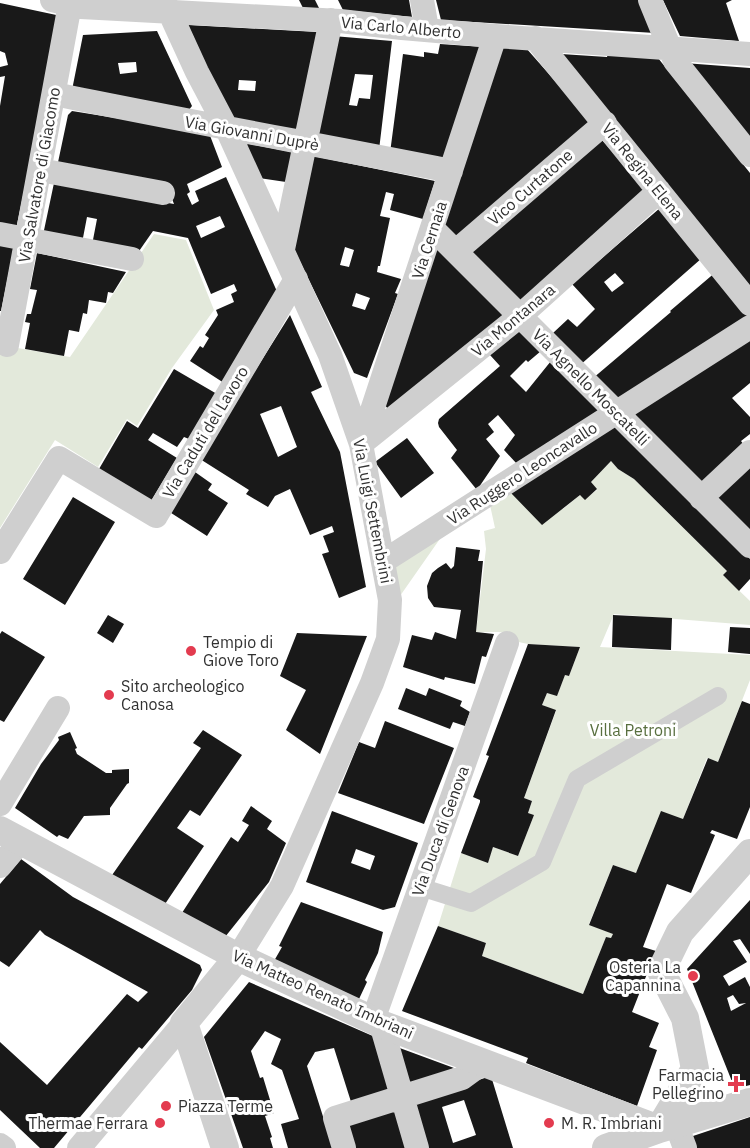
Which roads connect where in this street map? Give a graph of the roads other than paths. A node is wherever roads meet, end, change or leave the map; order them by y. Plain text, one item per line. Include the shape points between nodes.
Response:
1 (422, 0) edge
2 (650, 0) edge
3 (61, 2) edge
4 (166, 6) edge
5 (334, 14) edge
6 (427, 29) junction
7 (495, 36) junction
8 (535, 38) junction
9 (670, 48) junction
10 (750, 54) edge
11 (54, 94) junction
12 (605, 123) junction
13 (227, 129) junction
14 (305, 142) junction
15 (750, 155) edge
16 (40, 170) junction
17 (451, 171) junction
18 (659, 191) junction
19 (164, 193) dead end
20 (432, 228) junction
21 (0, 234) edge
22 (28, 239) junction
23 (283, 249) junction
24 (456, 251) junction
25 (132, 259) dead end
26 (296, 279) junction
27 (750, 304) edge
28 (520, 316) junction
29 (750, 327) edge
30 (7, 345) dead end
31 (616, 412) junction
32 (362, 444) junction
33 (750, 452) edge
34 (701, 498) junction
35 (750, 546) edge
36 (0, 552) edge
37 (384, 561) junction
38 (507, 643) dead end
39 (718, 696) dead end
40 (58, 708) dead end
41 (0, 804) edge
42 (10, 836) edge
43 (750, 853) edge
44 (0, 866) edge
45 (420, 886) junction
46 (238, 957) junction
47 (377, 1022) junction
48 (184, 1023) junction
49 (484, 1062) junction
50 (695, 1069) junction
51 (403, 1097) junction
52 (739, 1105) edge
53 (673, 1134) edge
54 (0, 1145) edge
55 (4, 1148) edge
56 (79, 1148) edge
57 (225, 1148) edge
58 (344, 1148) edge
59 (417, 1148) edge
60 (606, 1148) edge

1 - 6 street
2 - 9 street
3 - 4 street, Via Carlo Alberto via 81,7
3 - 11 street, Via Salvatore di Giacomo
4 - 5 street, Via Carlo Alberto
4 - 13 street, Via Luigi Settembrini
5 - 6 street, Via Carlo Alberto
5 - 14 street
6 - 7 street, Via Carlo Alberto
7 - 8 street, Via Carlo Alberto
7 - 17 street, Via Cernaia
8 - 9 street, Via Carlo Alberto
8 - 12 street, Via Regina Elena
9 - 10 street, Via Carlo Alberto
9 - 15 street via 675,61
11 - 13 street, Via Giovanni Duprè
11 - 16 street, Via Salvatore di Giacomo
12 - 18 street, Via Regina Elena
12 - 24 street, Vico Curtatone
13 - 14 street, Via Giovanni Duprè
13 - 23 street, Via Luigi Settembrini
14 - 17 street, Via Giovanni Duprè
14 - 23 street
16 - 19 street
16 - 22 street, Via Salvatore di Giacomo
17 - 20 street, Via Cernaia
18 - 27 street, Via Regina Elena
18 - 28 street, Via Montanara
20 - 24 street, Via Agnello Moscatelli
20 - 32 street, Via Cernaia
21 - 22 street
22 - 25 street
22 - 30 street, Via Salvatore di Giacomo
23 - 26 street, Via Luigi Settembrini
24 - 28 street, Via Agnello Moscatelli
26 - 32 street, Via Luigi Settembrini via 330,355
26 - 36 street, Via Caduti del Lavoro via 156,516 59,458
28 - 31 street, Via Agnello Moscatelli
28 - 32 street, Via Montanara
29 - 31 street, Via Ruggero Leoncavallo
31 - 34 street, Via Agnello Moscatelli
31 - 37 street, Via Ruggero Leoncavallo
32 - 37 street, Via Luigi Settembrini
33 - 34 street
34 - 35 street, Via Agnello Moscatelli
37 - 46 street, Via Luigi Settembrini via 390,600 388,639 372,683 282,886
38 - 45 street, Via Duca di Genova
39 - 45 street via 577,779 542,862 471,903
40 - 41 street
42 - 44 street
42 - 46 street, Via Matteo Renato Imbriani
43 - 50 street via 680,932 661,971 685,1018
45 - 47 street, Via Duca di Genova
46 - 47 street, Via Matteo Renato Imbriani
46 - 48 street
47 - 49 street, Via Matteo Renato Imbriani
47 - 51 street
48 - 56 street
48 - 57 street
49 - 51 street via 462,1078
49 - 53 street, Via Matteo Renato Imbriani
50 - 52 street via 709,1093
50 - 53 street
51 - 58 street via 336,1118
51 - 59 street
52 - 53 street
53 - 60 street
54 - 55 street

